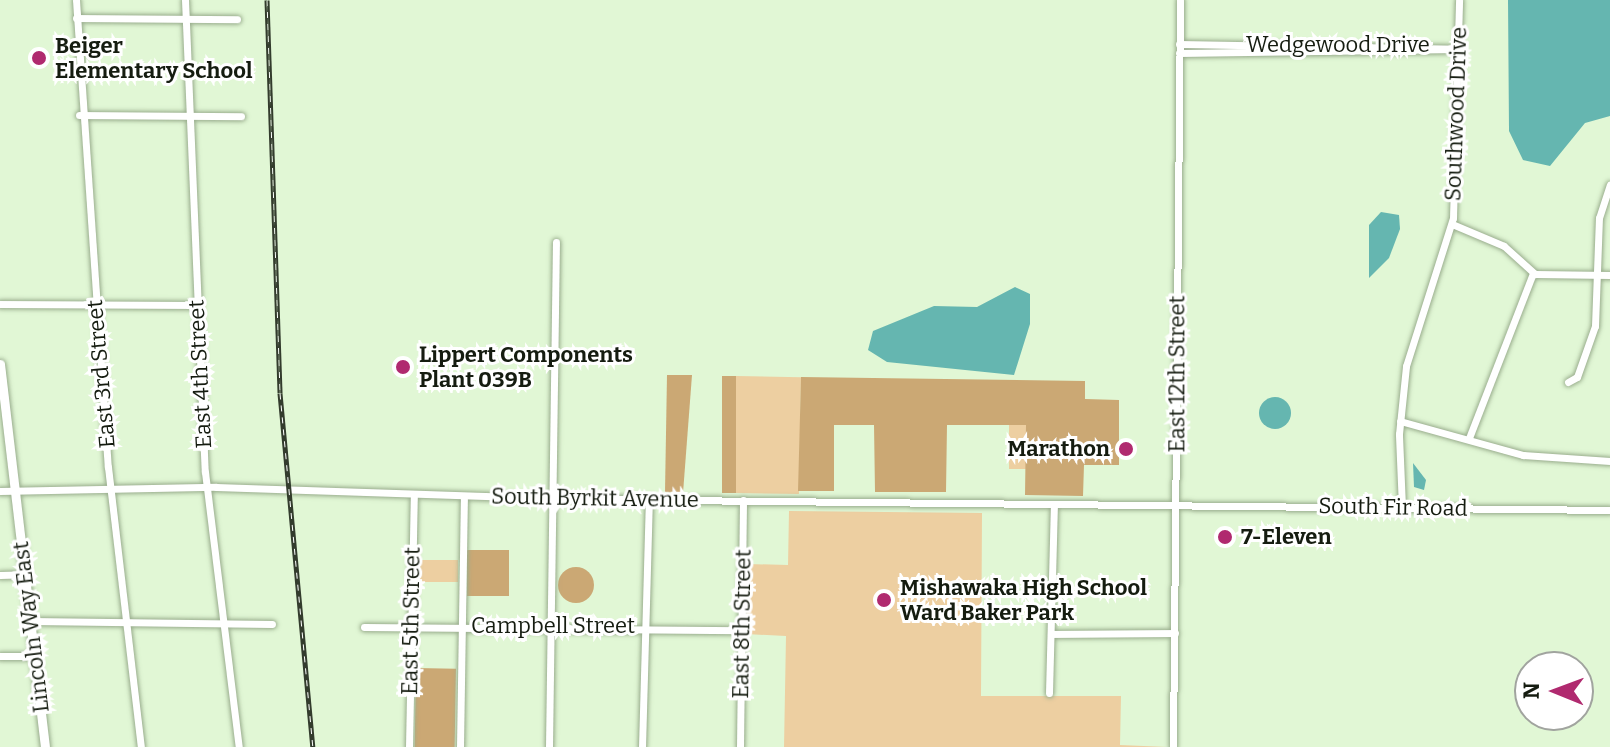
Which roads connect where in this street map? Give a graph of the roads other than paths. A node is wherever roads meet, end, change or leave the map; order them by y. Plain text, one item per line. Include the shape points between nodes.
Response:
1 (76, 0) edge
2 (185, 0) edge
3 (1180, 0) edge
4 (1459, 0) edge
5 (76, 18) junction
6 (237, 19) dead end
7 (185, 20) junction
8 (1179, 48) junction
9 (1457, 49) junction
10 (79, 115) junction
11 (188, 116) junction
12 (241, 116) dead end
13 (1610, 185) edge
14 (1452, 224) junction
15 (556, 242) dead end
16 (1533, 273) junction
17 (1597, 275) junction
18 (1610, 275) edge
19 (0, 304) edge
20 (94, 305) junction
21 (197, 305) junction
22 (0, 364) edge
23 (1568, 382) dead end
24 (1, 387) edge
25 (1400, 421) junction
26 (1469, 438) junction
27 (1610, 461) edge
28 (110, 486) junction
29 (207, 487) junction
30 (15, 488) junction
31 (0, 491) edge
32 (414, 496) junction
33 (464, 497) junction
34 (553, 498) junction
35 (649, 499) junction
36 (743, 500) junction
37 (1054, 504) junction
38 (1176, 505) junction
39 (1402, 507) junction
40 (1610, 510) edge
41 (25, 574) junction
42 (0, 575) edge
43 (31, 621) junction
44 (127, 622) junction
45 (224, 624) junction
46 (272, 624) dead end
47 (550, 626) junction
48 (646, 626) junction
49 (364, 627) dead end
50 (462, 627) junction
51 (411, 628) junction
52 (742, 630) junction
53 (1175, 633) junction
54 (1051, 634) junction
55 (0, 656) edge
56 (35, 656) junction
57 (1049, 693) dead end
58 (45, 747) edge
59 (141, 747) edge
60 (239, 747) edge
61 (409, 747) edge
62 (460, 747) edge
63 (549, 747) edge
64 (642, 747) edge
65 (740, 747) edge
66 (1173, 747) edge

1 - 5 street, East 3rd Street
2 - 7 street, East 4th Street
3 - 8 street, East 12th Street
4 - 9 street, Southwood Drive
5 - 7 street
5 - 10 street, East 3rd Street
6 - 7 street
7 - 11 street, East 4th Street
8 - 9 street, Wedgewood Drive
8 - 38 street, East 12th Street
9 - 14 street, Southwood Drive
10 - 11 street
10 - 20 street, East 3rd Street
11 - 12 street
11 - 21 street, East 4th Street
13 - 17 street via 1599,218
14 - 16 street via 1504,246
14 - 25 street, Southwood Drive via 1410,346
15 - 34 street
16 - 17 street
16 - 26 street
17 - 18 street
17 - 23 street via 1591,340 1577,377
19 - 20 street
20 - 21 street
20 - 28 street, East 3rd Street
21 - 29 street, East 4th Street
22 - 24 main road, Lincoln Way East
24 - 30 main road, Lincoln Way East
25 - 26 street
25 - 39 street, Southwood Drive
26 - 27 street via 1537,457
28 - 29 street, South Byrkit Avenue
28 - 30 street, South Byrkit Avenue
28 - 44 street, East 3rd Street
29 - 32 street, South Byrkit Avenue
29 - 45 street, East 4th Street
30 - 31 street, South Byrkit Avenue
30 - 41 main road, Lincoln Way East
32 - 33 street, South Byrkit Avenue
32 - 51 street, East 5th Street
33 - 34 street, South Byrkit Avenue
33 - 50 street
34 - 35 street, South Byrkit Avenue
34 - 47 street
35 - 36 street, South Byrkit Avenue
35 - 48 street
36 - 37 street, South Byrkit Avenue
36 - 52 street, East 8th Street
37 - 38 street, South Byrkit Avenue
37 - 54 street
38 - 39 street, South Fir Road
38 - 53 street, East 12th Street
39 - 40 street, South Fir Road
41 - 42 street
41 - 43 main road, Lincoln Way East
43 - 44 street
43 - 56 main road, Lincoln Way East
44 - 45 street
44 - 59 street, East 3rd Street
45 - 46 street
45 - 60 street, East 4th Street
47 - 48 street, Campbell Street
47 - 50 street, Campbell Street
47 - 63 street
48 - 52 street, Campbell Street
48 - 64 street
49 - 51 street, Campbell Street
50 - 51 street, Campbell Street
50 - 62 street
51 - 61 street, East 5th Street
52 - 65 street, East 8th Street
53 - 54 street
53 - 66 street, East 12th Street
54 - 57 street
55 - 56 street
56 - 58 main road, Lincoln Way East

